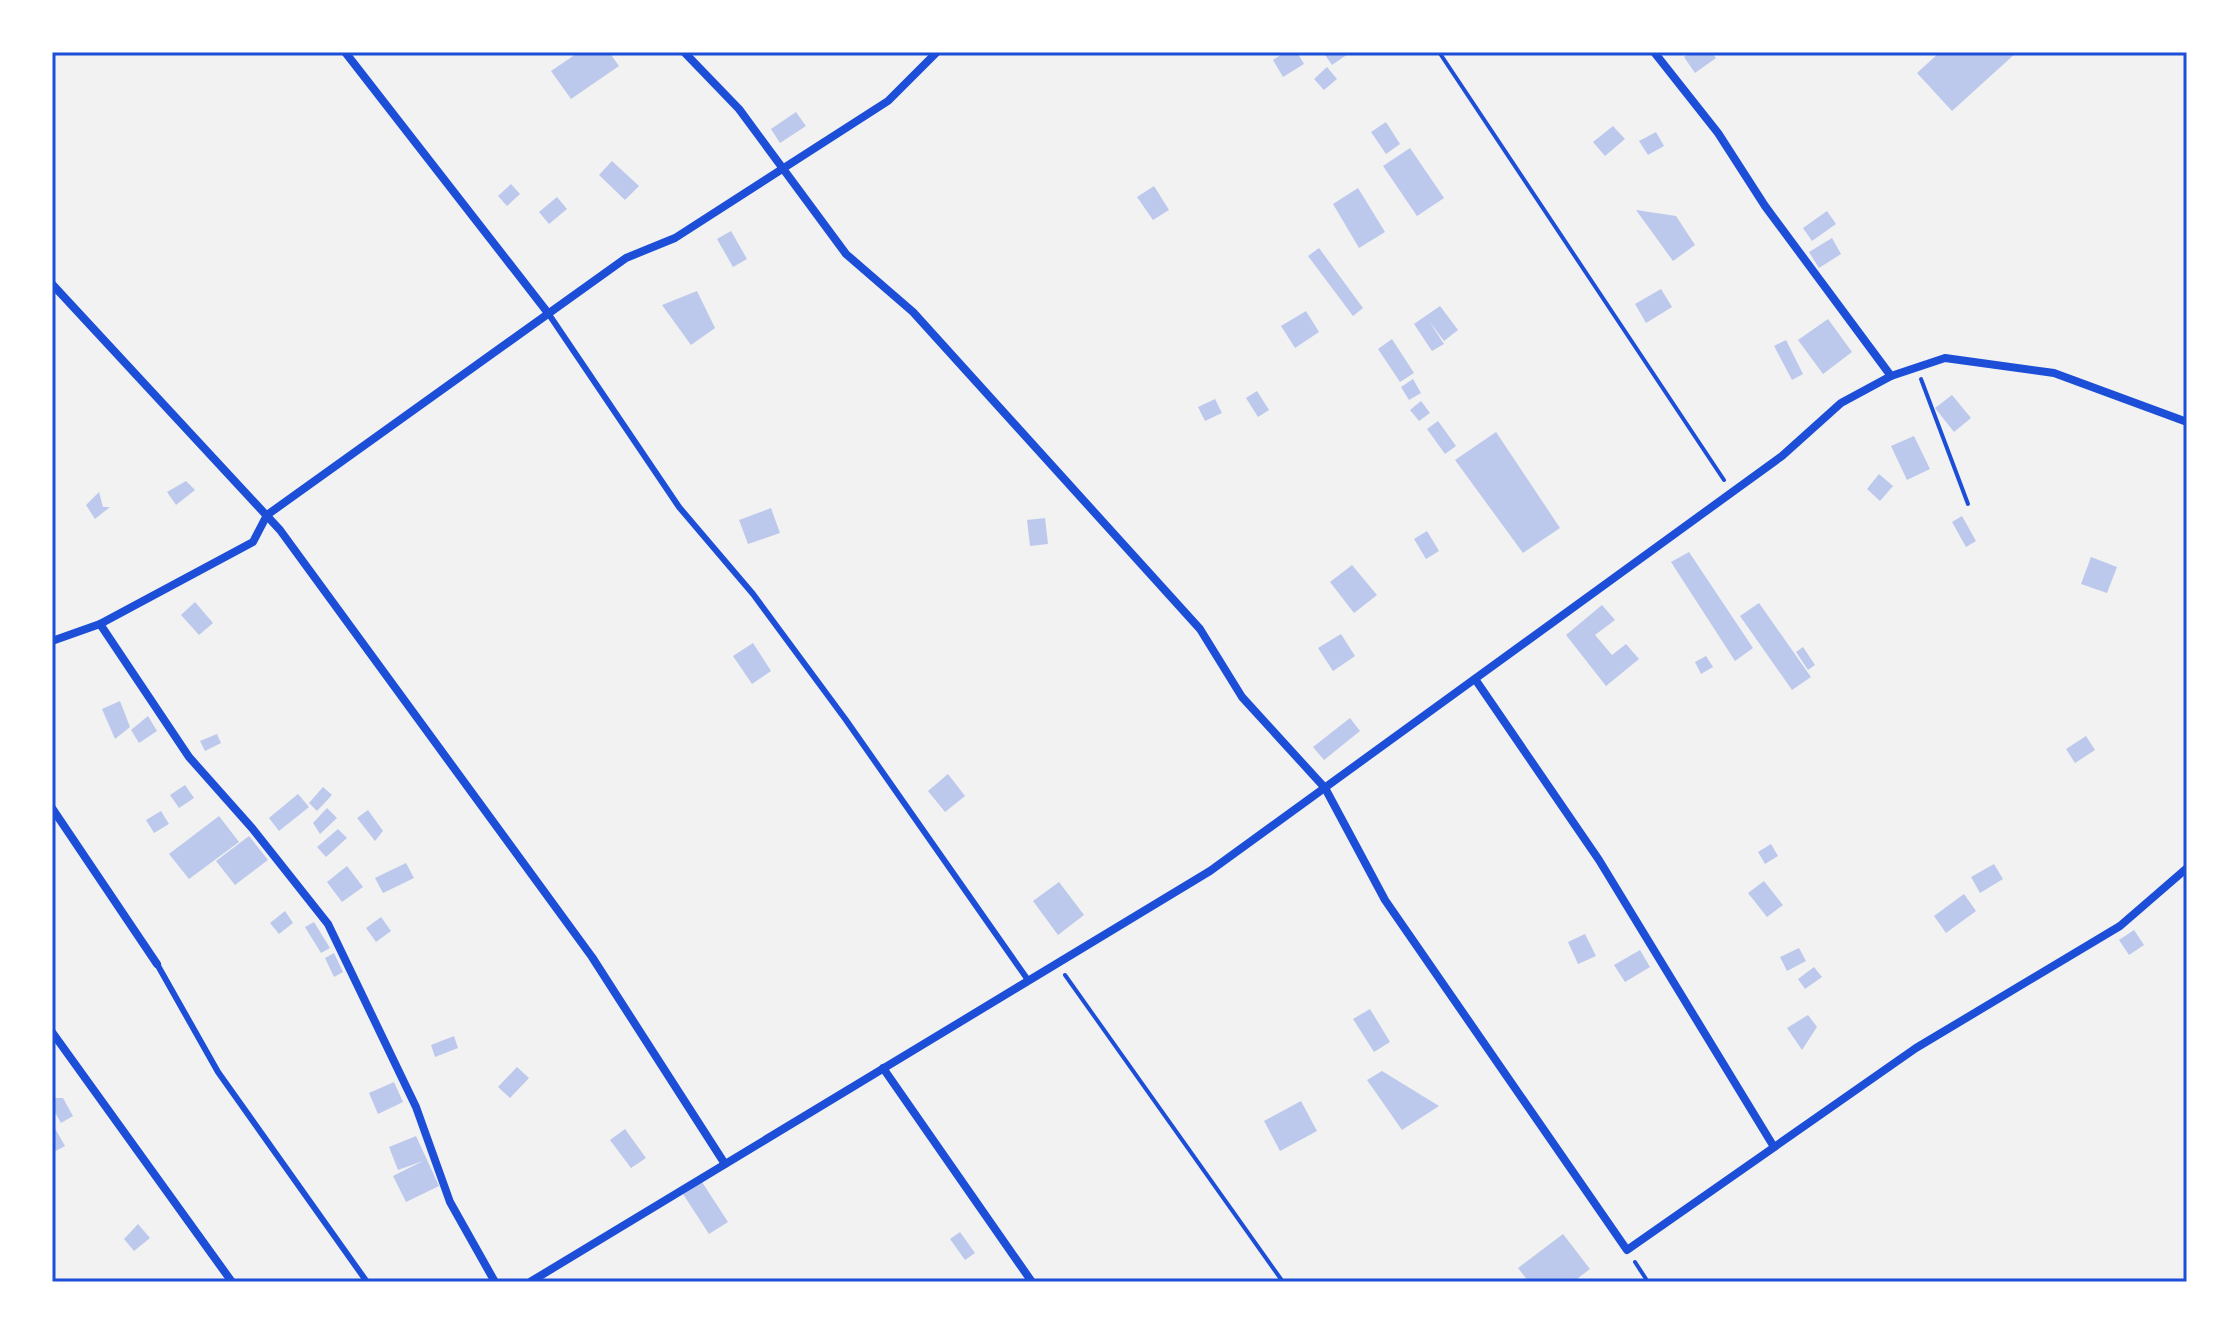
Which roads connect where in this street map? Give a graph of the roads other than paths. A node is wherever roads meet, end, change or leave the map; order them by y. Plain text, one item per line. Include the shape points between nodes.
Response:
1 (345, 52) edge
2 (684, 52) edge
3 (937, 52) edge
4 (1654, 52) edge
5 (783, 170) junction
6 (52, 284) edge
7 (548, 313) junction
8 (1891, 376) junction
9 (2187, 422) edge
10 (267, 515) junction
11 (100, 624) junction
12 (52, 641) edge
13 (1475, 679) junction
14 (1325, 788) junction
15 (52, 808) edge
16 (2187, 868) edge
17 (157, 964) joint
18 (1028, 980) junction
19 (52, 1032) edge
20 (883, 1068) junction
21 (1774, 1147) junction
22 (725, 1164) junction
23 (232, 1282) edge
24 (367, 1282) edge
25 (495, 1282) edge
26 (530, 1282) edge
27 (1032, 1282) edge

1 - 7 street
2 - 5 street via 739,109
3 - 5 street via 888,101
4 - 8 street
5 - 7 street via 675,238 626,258
5 - 14 street via 846,254 913,312 1200,629 1242,697
6 - 10 street
7 - 10 street
7 - 18 lane via 679,507 753,594 846,720
8 - 9 street via 1945,358 2054,373
8 - 13 street via 1841,403 1782,456
10 - 11 street via 253,542
10 - 22 street via 592,957
11 - 12 street
11 - 25 street via 189,757 328,924 416,1107 450,1202
13 - 14 street
13 - 21 street via 1599,860
14 - 18 street via 1210,871
14 - 21 street via 1385,900 1627,1250
15 - 17 street
16 - 21 street via 2120,926 1916,1048
17 - 24 lane via 218,1072
18 - 20 street
19 - 23 street
20 - 22 street
20 - 27 street
22 - 26 street

